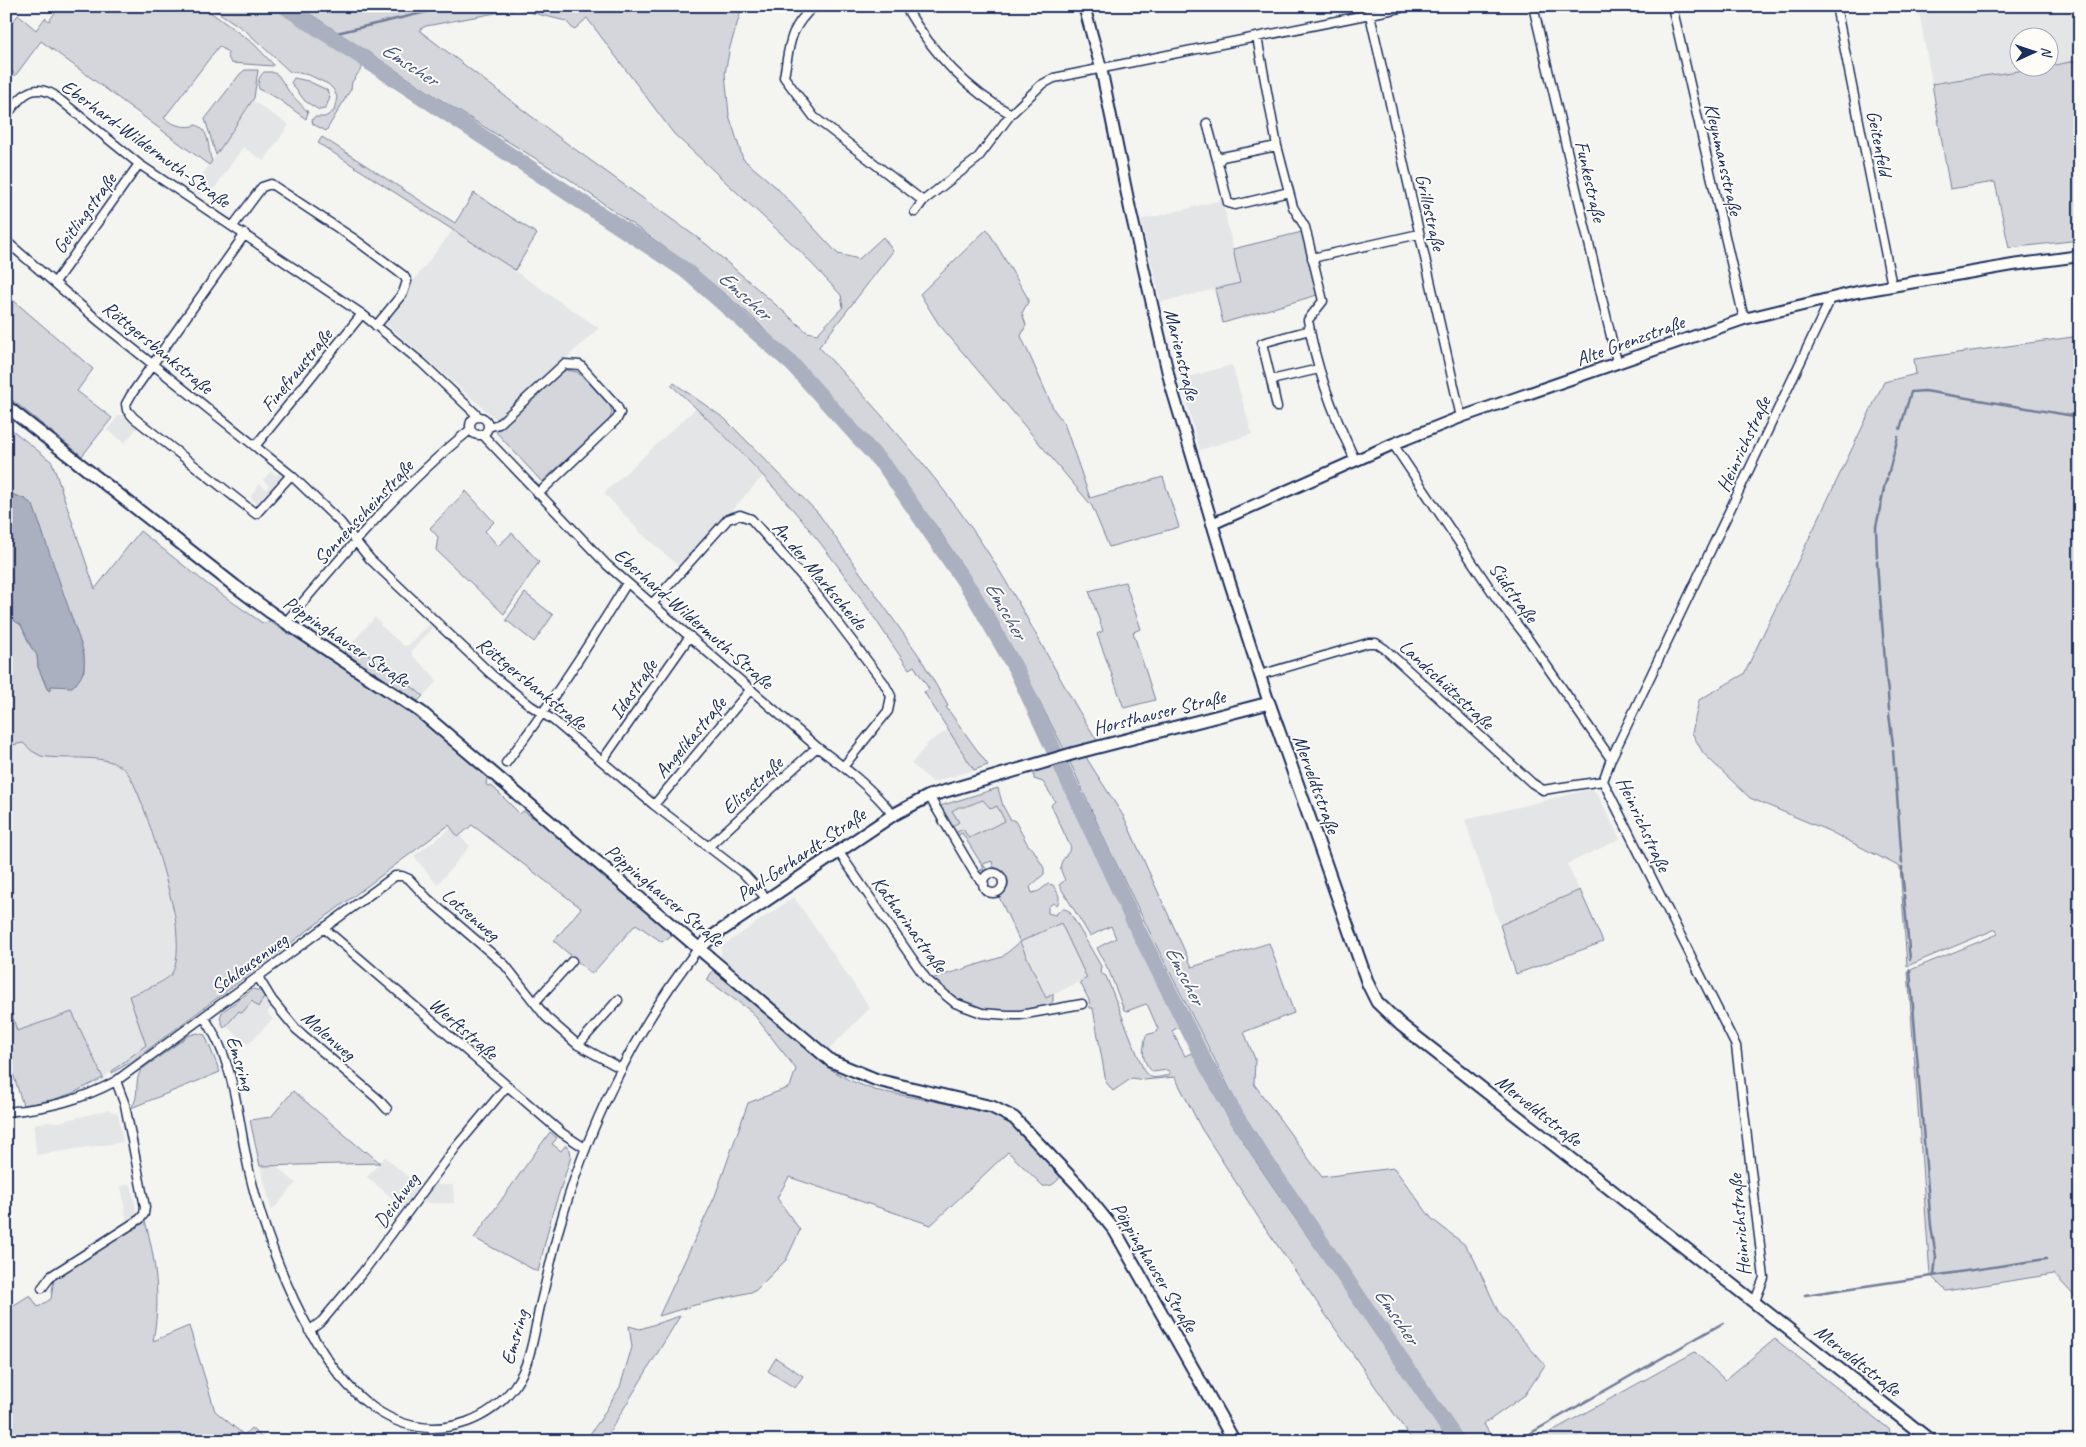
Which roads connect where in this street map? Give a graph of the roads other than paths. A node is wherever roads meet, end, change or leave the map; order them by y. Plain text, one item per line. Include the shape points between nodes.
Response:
1 (814, 6) edge
2 (905, 6) edge
3 (1084, 6) edge
4 (1410, 6) edge
5 (1533, 6) edge
6 (1672, 6) edge
7 (1836, 6) edge
8 (1369, 10) edge
9 (1257, 37) junction
10 (1101, 68) junction
11 (1011, 114) junction
12 (6, 116) edge
13 (1208, 123) dead end
14 (1277, 146) junction
15 (1218, 163) junction
16 (139, 164) junction
17 (1289, 192) junction
18 (924, 201) junction
19 (915, 212) dead end
20 (233, 226) junction
21 (245, 234) junction
22 (1419, 234) junction
23 (6, 241) edge
24 (2080, 256) edge
25 (1312, 258) junction
26 (55, 282) junction
27 (1892, 286) junction
28 (1831, 298) junction
29 (362, 314) junction
30 (1744, 319) junction
31 (376, 326) junction
32 (1310, 330) junction
33 (1616, 362) junction
34 (154, 365) junction
35 (1319, 369) junction
36 (1271, 380) junction
37 (6, 406) edge
38 (1277, 407) dead end
39 (479, 417) junction
40 (1461, 417) junction
41 (488, 427) junction
42 (470, 430) junction
43 (483, 435) junction
44 (1393, 444) junction
45 (256, 445) junction
46 (1355, 460) junction
47 (291, 475) junction
48 (538, 494) junction
49 (1212, 524) junction
50 (356, 540) junction
51 (627, 583) junction
52 (652, 604) junction
53 (286, 622) junction
54 (690, 636) junction
55 (1260, 675) junction
56 (751, 689) junction
57 (1269, 703) junction
58 (544, 713) junction
59 (817, 747) junction
60 (1059, 757) joint
61 (1610, 759) junction
62 (602, 761) junction
63 (506, 763) dead end
64 (843, 767) junction
65 (1603, 781) junction
66 (929, 796) junction
67 (654, 805) junction
68 (893, 815) junction
69 (708, 847) junction
70 (838, 851) junction
71 (402, 876) joint
72 (984, 884) dead end
73 (767, 899) junction
74 (324, 928) junction
75 (698, 949) junction
76 (572, 960) dead end
77 (258, 977) junction
78 (618, 1000) dead end
79 (535, 1002) junction
80 (1082, 1004) dead end
81 (204, 1017) junction
82 (578, 1045) junction
83 (622, 1069) junction
84 (116, 1081) junction
85 (507, 1086) junction
86 (387, 1109) dead end
87 (6, 1112) edge
88 (585, 1148) junction
89 (42, 1288) dead end
90 (1755, 1301) junction
91 (310, 1331) junction
92 (1234, 1441) edge
93 (1931, 1441) edge

1 - 18 street via 792,33 784,77 814,117
2 - 11 street via 920,33 959,78
3 - 10 street, Marienstraße
4 - 8 street
5 - 33 street, Funkestraße
6 - 30 street, Kleynmansstraße
7 - 27 street, Geitenfeld
8 - 9 street
8 - 22 street, Grillostraße
9 - 10 street
9 - 14 street
10 - 11 street via 1054,78 1041,85
10 - 49 street, Marienstraße via 1171,386
11 - 18 street via 977,159
12 - 16 street, Eberhard-Wildermuth-Straße via 24,94 46,91
13 - 15 street
14 - 15 street via 1222,157
14 - 17 street
15 - 17 street via 1228,203 1235,205
16 - 20 street, Eberhard-Wildermuth-Straße
16 - 26 street, Geitlingstraße
17 - 25 street via 1293,207 1305,227
18 - 19 street
20 - 21 street, Eberhard-Wildermuth-Straße
20 - 31 street, Eberhard-Wildermuth-Straße via 262,187 271,184 352,238 404,276 406,281 403,293
21 - 29 street, Eberhard-Wildermuth-Straße
21 - 34 street
22 - 25 street
22 - 40 street, Grillostraße
23 - 26 street, Röttgersbankstraße
24 - 27 street, Alte Grenzstraße
25 - 32 street via 1323,301 1308,320
26 - 34 street, Röttgersbankstraße
27 - 28 street, Alte Grenzstraße
28 - 30 street, Alte Grenzstraße
28 - 61 street, Heinrichstraße
29 - 31 street, Eberhard-Wildermuth-Straße
29 - 45 street, Finefraustraße
30 - 33 street, Alte Grenzstraße
31 - 39 street, Eberhard-Wildermuth-Straße via 422,363
32 - 35 street
32 - 36 street via 1262,343
33 - 40 street, Alte Grenzstraße
34 - 45 street, Röttgersbankstraße
34 - 47 street via 131,395 126,407 129,414 256,514
35 - 36 street
35 - 46 street via 1336,420
36 - 38 street
37 - 53 main road, Pöppinghauser Straße via 235,586
39 - 41 street via 484,418
39 - 42 street via 471,421
40 - 44 street, Alte Grenzstraße
41 - 43 street
41 - 48 street via 499,424 564,364 580,365 617,406 620,413 617,419
42 - 43 street via 476,435
42 - 50 street, Sonnenscheinstraße
43 - 48 street, Eberhard-Wildermuth-Straße
44 - 46 street, Alte Grenzstraße
44 - 61 street, Südstraße
45 - 47 street, Röttgersbankstraße
46 - 49 street, Alte Grenzstraße
47 - 50 street, Röttgersbankstraße
48 - 51 street, Eberhard-Wildermuth-Straße
49 - 55 street, Marienstraße
50 - 53 street, Sonnenscheinstraße
50 - 58 street, Röttgersbankstraße via 370,559 491,674
51 - 52 street, Eberhard-Wildermuth-Straße
51 - 58 street
52 - 54 street, Eberhard-Wildermuth-Straße
52 - 64 street, An der Markscheide via 728,519 740,515 751,520 830,610 891,696 888,711
53 - 75 main road, Pöppinghauser Straße via 421,712
54 - 56 street, Eberhard-Wildermuth-Straße
54 - 62 street, Idastraße
55 - 57 street, Marienstraße
55 - 65 street, Landschützstraße via 1376,643 1543,790
56 - 59 street, Eberhard-Wildermuth-Straße
56 - 67 street, Angelikastraße
57 - 60 main road, Horsthauser Straße
57 - 90 main road, Merveldtstraße via 1351,940 1378,1002 1401,1025
58 - 62 street, Röttgersbankstraße
58 - 63 street
59 - 64 street, Eberhard-Wildermuth-Straße
59 - 69 street, Elisestraße
60 - 66 main road, Paul-Gerhardt-Straße
61 - 65 street, Heinrichstraße
62 - 67 street, Röttgersbankstraße
64 - 68 street, Eberhard-Wildermuth-Straße
65 - 90 street, Heinrichstraße via 1736,1046 1764,1278
66 - 68 main road, Paul-Gerhardt-Straße
66 - 72 street
67 - 69 street, Röttgersbankstraße
68 - 70 main road, Paul-Gerhardt-Straße
69 - 73 street, Röttgersbankstraße via 745,875
70 - 73 main road, Paul-Gerhardt-Straße
70 - 80 street, Katharinastraße via 927,980 955,1003 982,1013 1008,1016
71 - 74 street, Schleusenweg via 395,876
71 - 79 street, Lotsenweg via 505,965
73 - 75 main road, Paul-Gerhardt-Straße
74 - 77 street, Schleusenweg
74 - 85 street, Werftstraße
75 - 83 street, Emsring
75 - 92 main road, Pöppinghauser Straße via 831,1061 877,1080 992,1106 1014,1118 1084,1192 1115,1231
76 - 79 street
77 - 81 street, Schleusenweg
77 - 86 street, Molenweg via 296,1029
78 - 82 street
79 - 82 street, Lotsenweg via 546,1017
81 - 84 street, Schleusenweg
81 - 91 street, Emsring via 215,1033 229,1066 257,1199 288,1284
82 - 83 street, Lotsenweg
83 - 88 street, Emsring
84 - 87 street, Schleusenweg via 88,1095 54,1106
84 - 89 street via 125,1105 144,1214 51,1276
85 - 88 street, Werftstraße via 562,1133
85 - 91 street, Deichweg via 456,1147 357,1279
88 - 91 street, Emsring via 559,1230 526,1365 515,1387 492,1409 475,1419 439,1428 412,1426 391,1419 369,1406 350,1387
90 - 93 main road, Merveldtstraße

